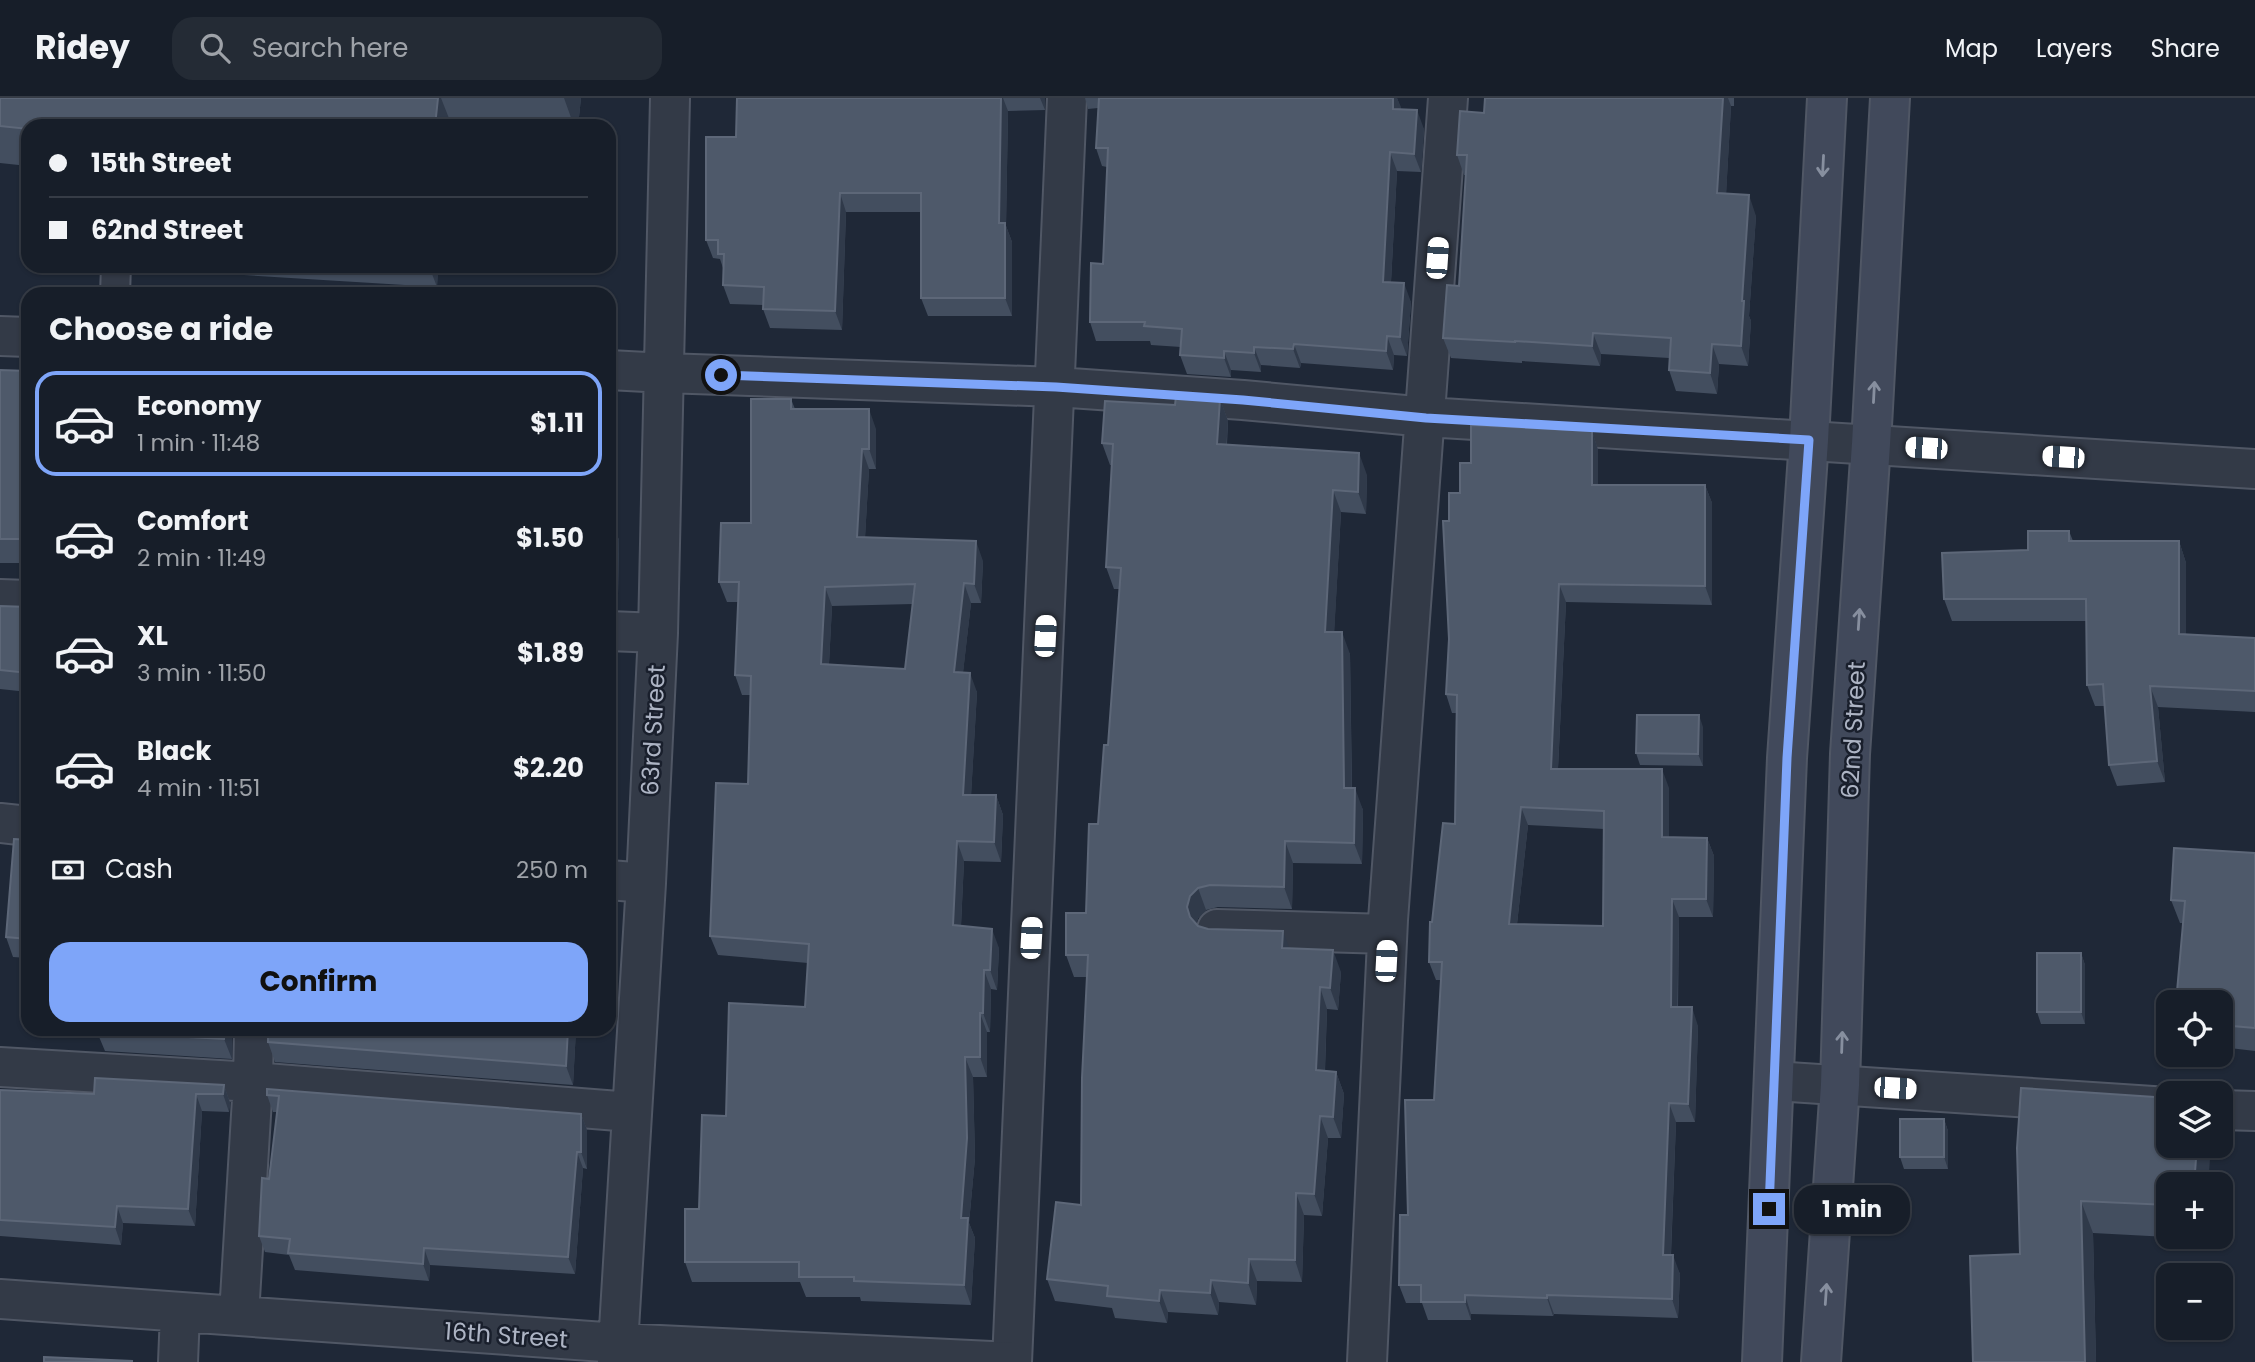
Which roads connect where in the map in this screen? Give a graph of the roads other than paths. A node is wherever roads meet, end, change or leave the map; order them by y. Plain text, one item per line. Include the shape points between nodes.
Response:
1 (670, 98) edge
2 (1067, 98) edge
3 (1448, 98) edge
4 (1827, 98) edge
5 (1890, 98) edge
6 (0, 336) edge
7 (21, 337) edge
8 (616, 370) edge
9 (665, 373) junction
10 (1056, 387) junction
11 (1426, 418) junction
12 (1809, 440) junction
13 (1871, 444) junction
14 (2255, 469) edge
15 (0, 599) edge
16 (21, 600) edge
17 (616, 631) edge
18 (658, 633) junction
19 (0, 823) edge
20 (21, 825) edge
21 (628, 881) edge
22 (1217, 929) edge
23 (1387, 934) junction
24 (254, 1036) edge
25 (0, 1067) edge
26 (1775, 1081) junction
27 (253, 1082) junction
28 (1840, 1085) junction
29 (2156, 1106) edge
30 (2233, 1110) edge
31 (2255, 1111) edge
32 (631, 1112) junction
33 (0, 1299) edge
34 (180, 1313) junction
35 (239, 1315) junction
36 (618, 1353) edge
37 (178, 1362) edge
38 (1012, 1362) edge
39 (1367, 1362) edge
40 (1762, 1362) edge
41 (1821, 1362) edge

1 - 9 street, 63rd Street
2 - 10 street
3 - 11 street
4 -> 12 main road
13 -> 5 main road, 62nd Street
6 - 7 street
8 - 9 street
9 - 10 street
9 - 18 street, 63rd Street
10 - 11 street
10 - 38 street
11 - 12 street
11 - 23 street
12 - 13 street
12 - 26 main road via 1787,758
13 - 14 street
28 -> 13 main road, 62nd Street via 1850,754
15 - 16 street
17 - 18 street
18 - 21 street, 63rd Street
19 - 20 street
21 - 32 street, 63rd Street
22 - 23 street
23 - 39 street
24 - 27 street
25 - 27 street
26 - 28 street
26 - 40 main road
27 - 32 street
27 - 35 street
28 - 29 street
41 -> 28 main road, 62nd Street
30 - 31 street
32 - 36 street, 63rd Street
33 - 34 street, 16th Street
34 - 35 street, 16th Street
34 - 37 street
35 - 36 street, 16th Street
36 - 38 street, 16th Street

